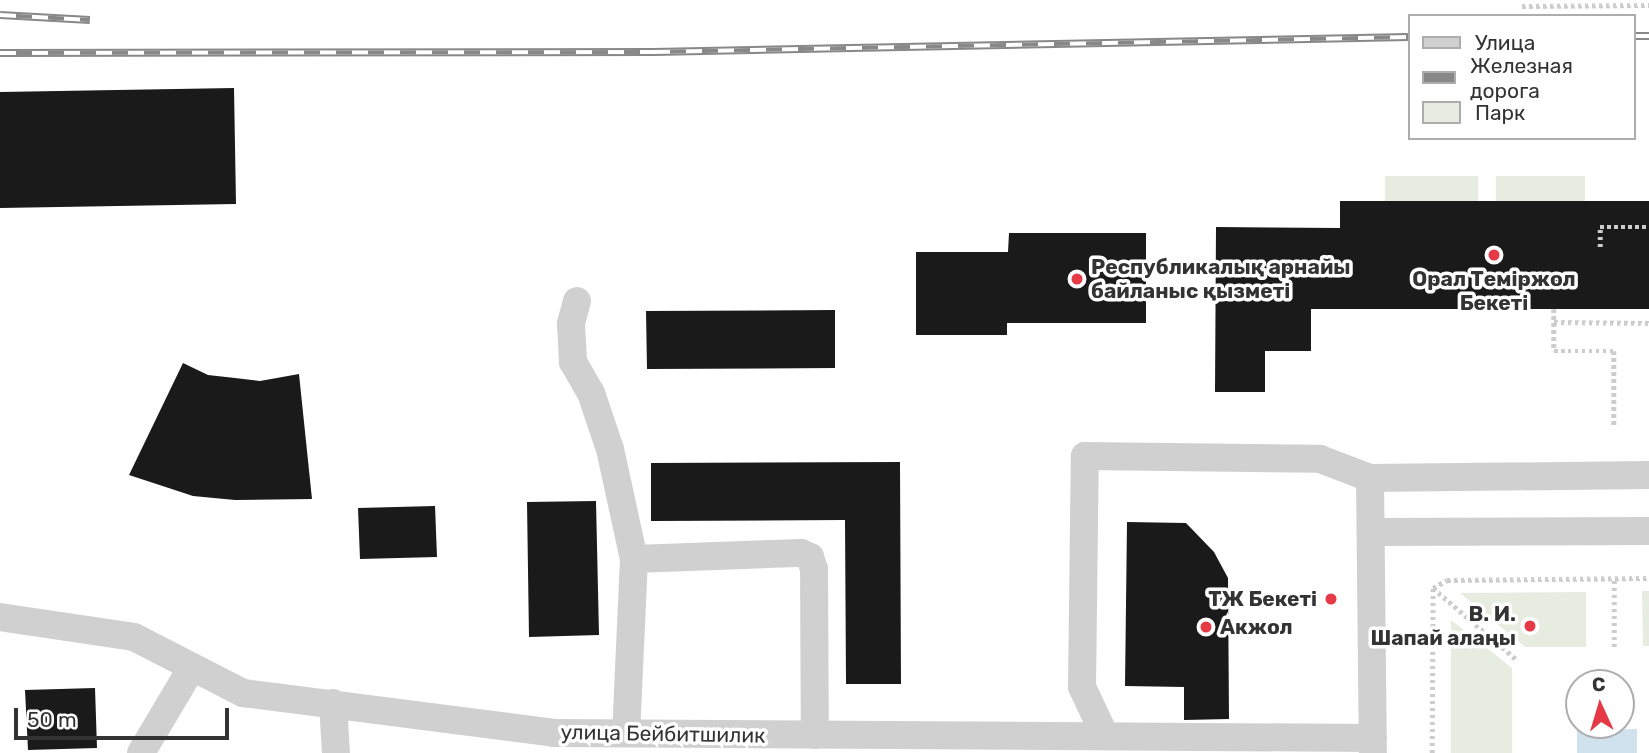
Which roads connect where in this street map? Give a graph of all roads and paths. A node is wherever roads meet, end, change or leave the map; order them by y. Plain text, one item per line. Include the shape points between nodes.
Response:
1 (1649, 5) edge
2 (1522, 6) dead end
3 (1649, 227) edge
4 (1600, 247) dead end
5 (577, 301) dead end
6 (1554, 309) dead end
7 (1554, 322) junction
8 (1649, 323) edge
9 (1614, 427) dead end
10 (1649, 475) edge
11 (1370, 478) junction
12 (1649, 531) edge
13 (1371, 532) junction
14 (634, 559) junction
15 (1614, 578) junction
16 (1649, 578) edge
17 (1433, 588) junction
18 (0, 617) edge
19 (1614, 647) dead end
20 (1517, 660) dead end
21 (192, 667) junction
22 (333, 704) junction
23 (626, 733) junction
24 (815, 735) junction
25 (1105, 736) junction
26 (1373, 745) edge
27 (141, 753) edge
28 (336, 753) edge
29 (1433, 753) edge

1 - 2 path
3 - 4 path via 1600,227
5 - 14 street via 571,324 573,362 591,393 610,449
6 - 7 path
7 - 8 path
7 - 9 path via 1553,351 1614,351
10 - 11 street
11 - 13 street
11 - 25 street via 1320,459 1085,456 1082,687
12 - 13 street
13 - 26 street
14 - 23 street
14 - 24 street via 801,553 810,557 814,569
15 - 16 path
15 - 17 path via 1447,580
15 - 19 path
17 - 20 path
17 - 29 path
18 - 21 street, улица Бейбитшилик via 134,637
21 - 22 street, улица Бейбитшилик via 243,694
21 - 27 street
22 - 23 street, улица Бейбитшилик via 554,733
22 - 28 street
23 - 24 street, улица Бейбитшилик
24 - 25 street, улица Бейбитшилик
25 - 26 street, улица Бейбитшилик

